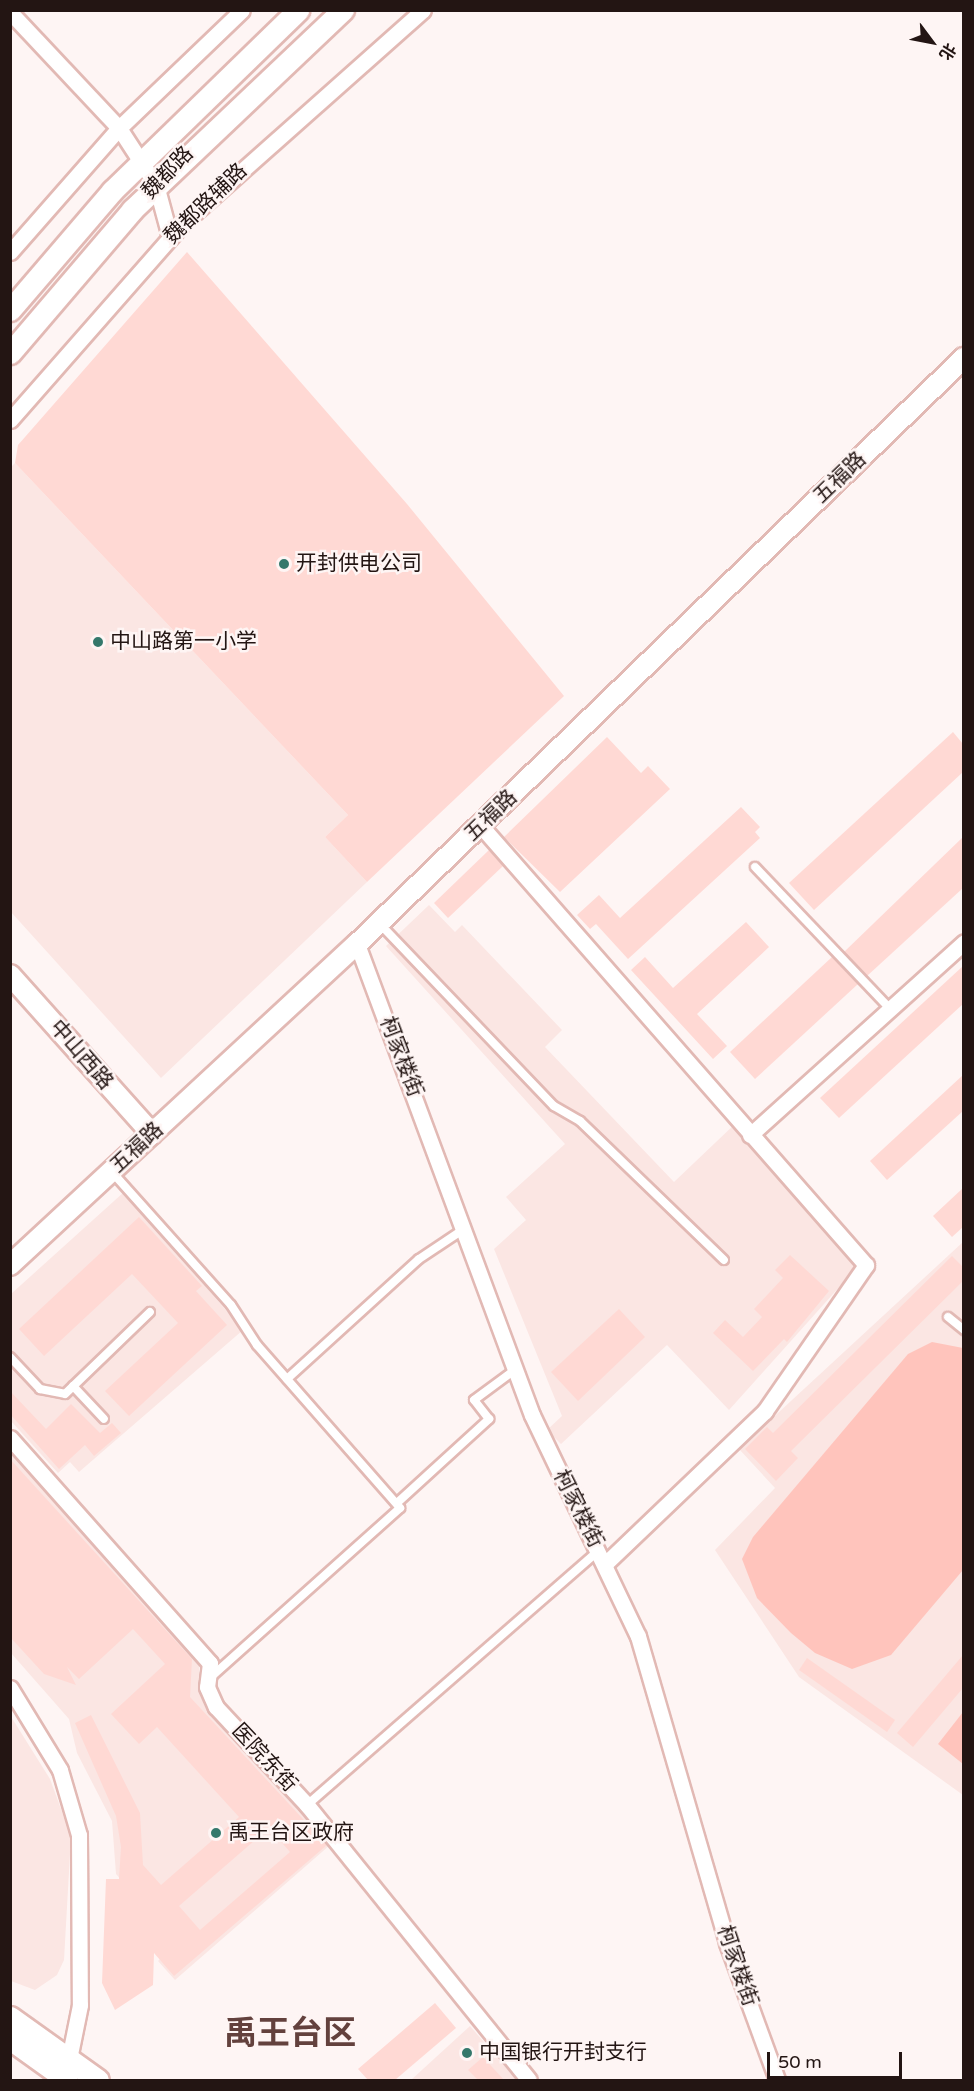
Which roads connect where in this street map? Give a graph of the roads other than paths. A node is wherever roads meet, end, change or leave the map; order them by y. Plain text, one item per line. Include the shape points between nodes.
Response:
1 (242, 10) edge
2 (298, 10) edge
3 (343, 10) edge
4 (423, 10) edge
5 (10, 12) edge
6 (119, 128) junction
7 (141, 161) junction
8 (156, 185) junction
9 (170, 237) junction
10 (10, 252) edge
11 (10, 310) edge
12 (10, 353) edge
13 (963, 358) edge
14 (10, 420) edge
15 (481, 826) junction
16 (755, 867) dead end
17 (379, 923) junction
18 (963, 942) edge
19 (357, 944) junction
20 (10, 975) edge
21 (890, 1009) junction
22 (152, 1134) junction
23 (750, 1134) junction
24 (112, 1172) junction
25 (465, 1229) junction
26 (724, 1260) dead end
27 (10, 1265) edge
28 (150, 1312) dead end
29 (948, 1317) dead end
30 (963, 1330) edge
31 (10, 1357) edge
32 (516, 1370) junction
33 (287, 1379) junction
34 (73, 1386) junction
35 (104, 1419) dead end
36 (10, 1438) edge
37 (398, 1503) junction
38 (602, 1557) junction
39 (211, 1677) junction
40 (10, 1688) edge
41 (307, 1805) junction
42 (10, 2017) edge
43 (10, 2039) edge
44 (69, 2059) junction
45 (67, 2080) edge
46 (98, 2080) edge
47 (529, 2080) edge
48 (777, 2080) edge

1 - 6 street
2 - 7 main road, 魏都路
3 - 8 main road, 魏都路
4 - 9 street, 魏都路辅路
5 - 6 street
6 - 7 street
6 - 10 street
7 - 8 street
7 - 11 main road, 魏都路
8 - 9 street
8 - 12 main road, 魏都路
9 - 14 street, 魏都路辅路
13 - 15 street, 五福路
15 - 17 street, 五福路
15 - 23 street
16 - 21 lane
17 - 19 street, 五福路
17 - 26 lane via 554,1106 580,1121
18 - 21 street
19 - 22 street, 五福路
19 - 25 street, 柯家楼街
20 - 22 street, 中山西路
21 - 23 street
22 - 24 street, 五福路
23 - 38 street via 866,1265 865,1274 765,1411
24 - 27 street, 五福路
24 - 33 lane via 231,1305
25 - 32 street, 柯家楼街
25 - 33 lane via 419,1259
28 - 34 lane
29 - 30 lane
31 - 34 lane via 50,1395 65,1394
32 - 37 lane via 474,1401 489,1419
32 - 38 street, 柯家楼街
33 - 37 lane
34 - 35 lane
36 - 39 street, 医院东街 via 210,1663
37 - 39 lane via 398,1513
38 - 41 lane
38 - 48 street, 柯家楼街 via 638,1636 728,1944
39 - 41 street, 医院东街 via 209,1696 216,1707
40 - 44 street via 55,1760 79,1835 80,2005
41 - 47 street, 医院东街
42 - 44 main road
43 - 45 main road
44 - 46 main road

